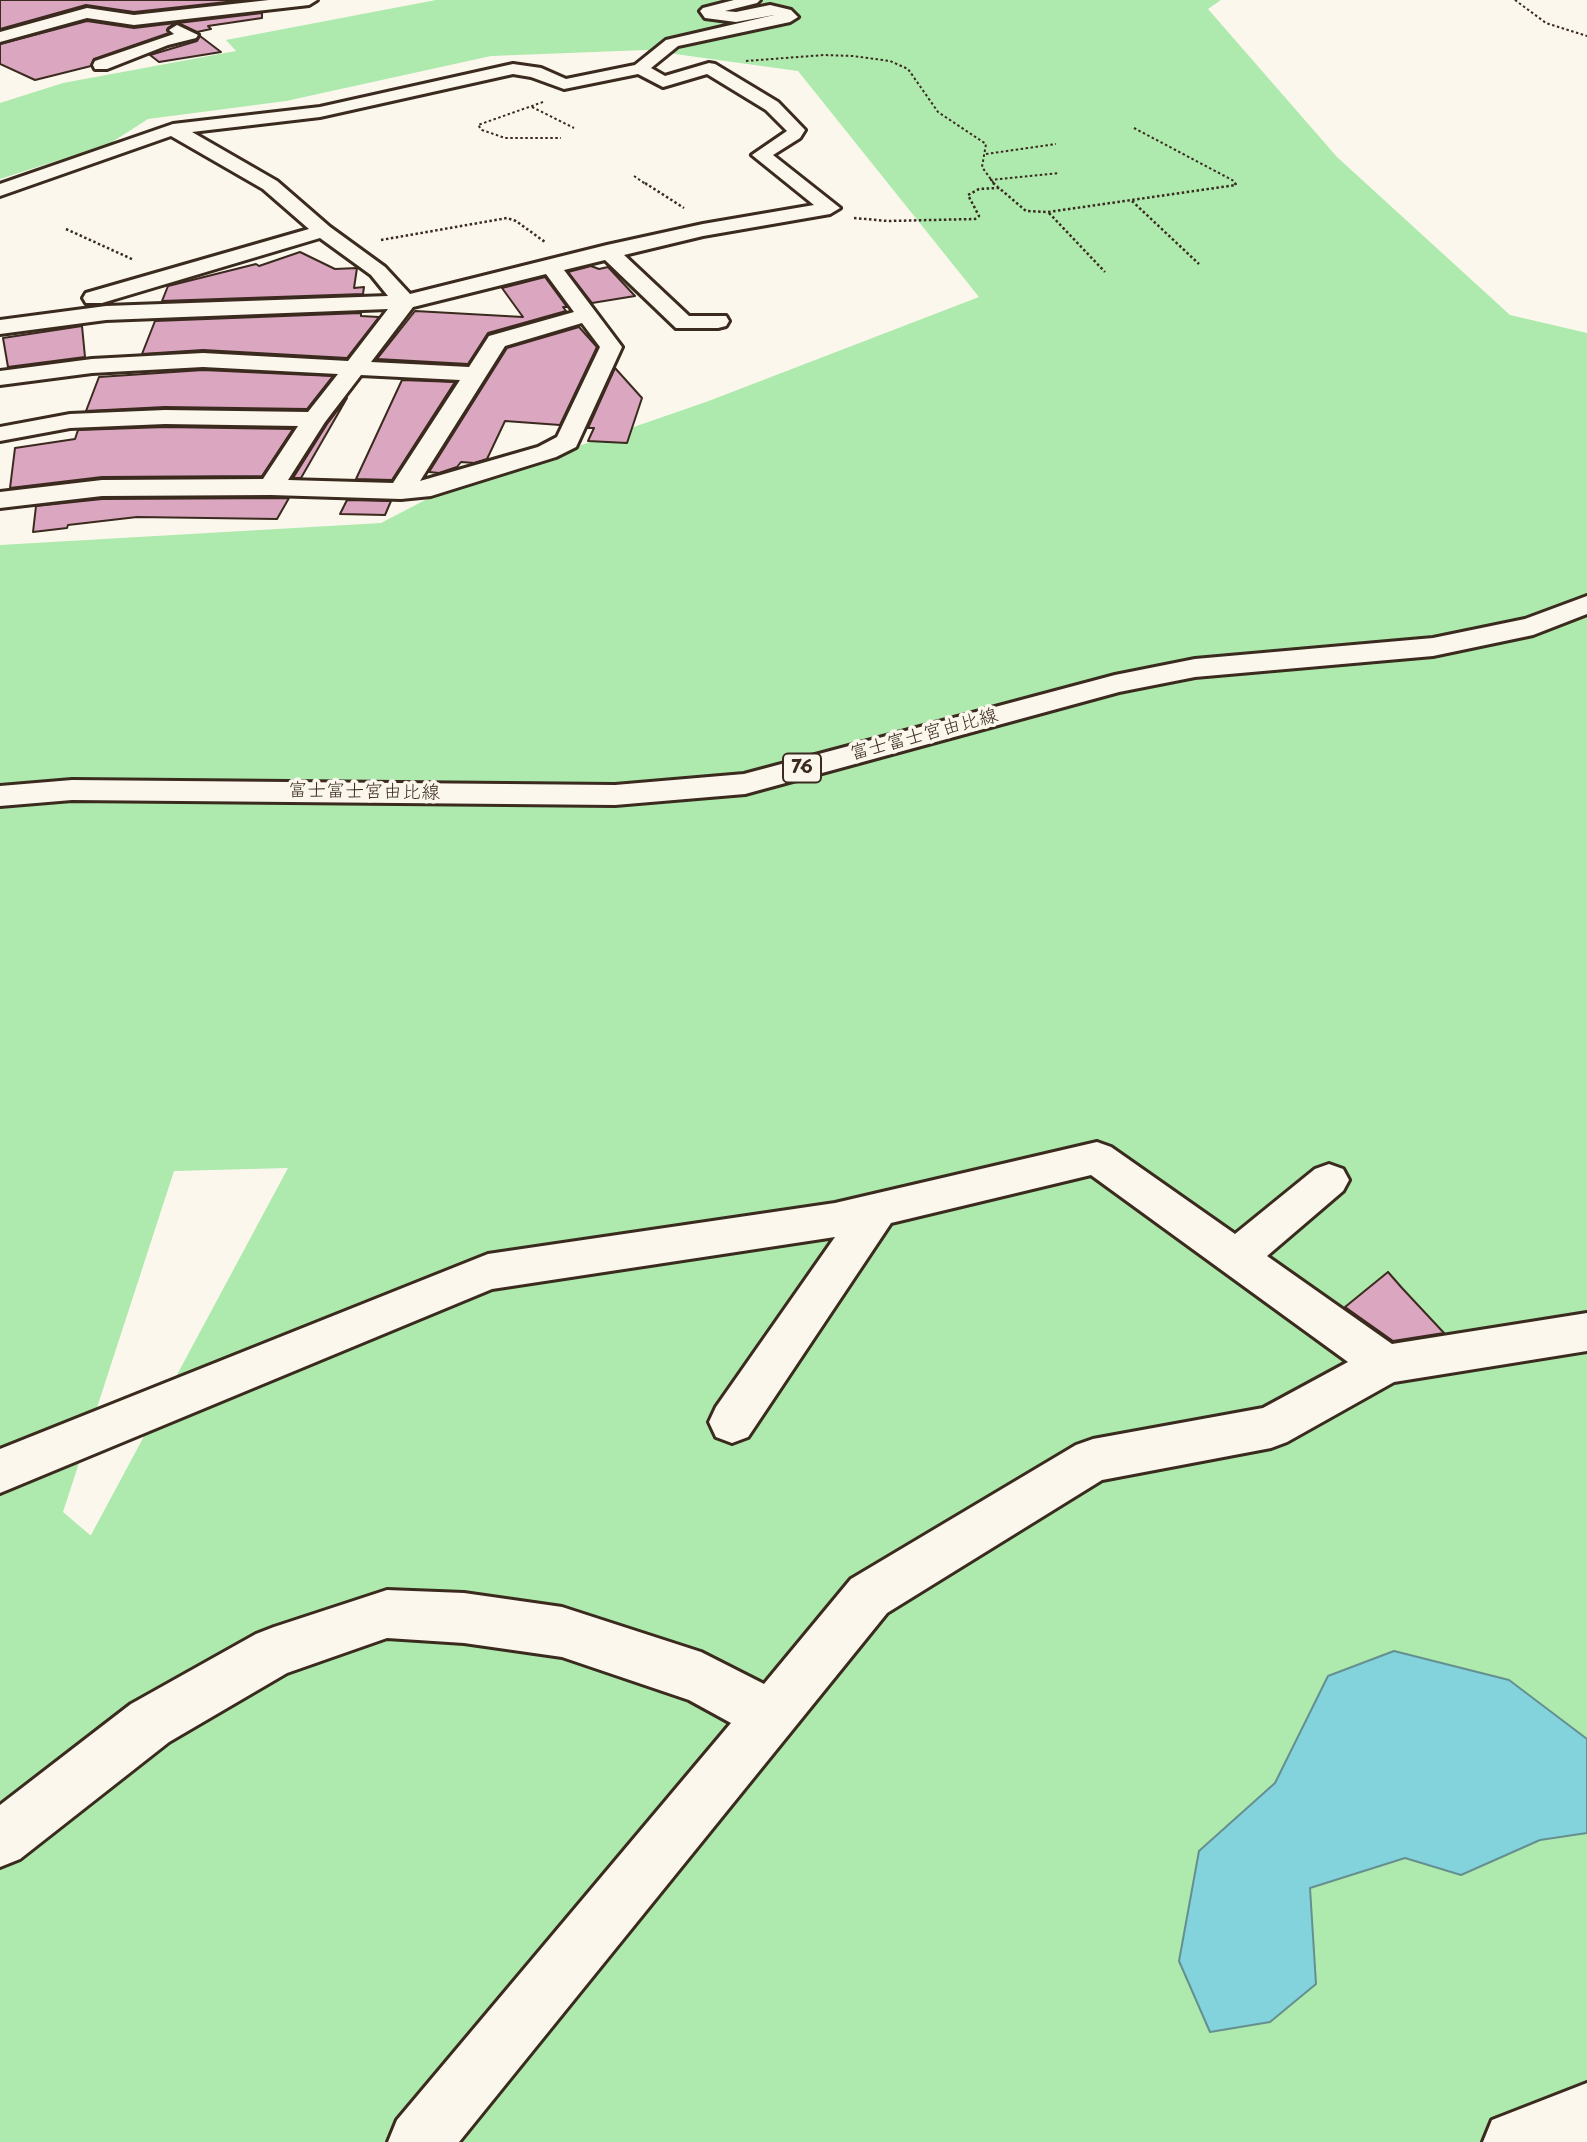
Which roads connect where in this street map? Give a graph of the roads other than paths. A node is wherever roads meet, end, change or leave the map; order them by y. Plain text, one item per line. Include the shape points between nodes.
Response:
1 (309, 0) edge
2 (752, 0) edge
3 (149, 19) junction
4 (0, 37) edge
5 (100, 65) dead end
6 (640, 69) junction
7 (400, 96) junction
8 (416, 106) dead end
9 (173, 129) junction
10 (0, 190) edge
11 (323, 231) junction
12 (607, 251) junction
13 (558, 263) junction
14 (405, 302) junction
15 (106, 313) junction
16 (587, 315) junction
17 (718, 321) dead end
18 (5, 327) edge
19 (92, 366) junction
20 (355, 368) junction
21 (475, 374) junction
22 (0, 378) edge
23 (77, 403) junction
24 (315, 419) junction
25 (0, 434) edge
26 (271, 487) junction
27 (401, 491) junction
28 (0, 500) edge
29 (1587, 604) edge
30 (0, 796) edge
31 (1329, 1180) dead end
32 (877, 1210) junction
33 (1237, 1256) junction
34 (1587, 1332) edge
35 (1387, 1364) junction
36 (732, 1422) dead end
37 (0, 1471) edge
38 (769, 1715) junction
39 (0, 1839) edge
40 (1587, 2114) edge
41 (419, 2142) edge
42 (1514, 2142) edge

1 - 3 street
2 - 6 street via 708,11 710,15 736,16 770,10 790,18 672,43
3 - 4 street via 87,13
3 - 5 street via 190,35
6 - 7 street via 564,84 513,69
6 - 12 street via 663,82 709,68 772,106 796,130 761,155 830,208
7 - 8 street
7 - 9 street via 320,112
9 - 10 street
9 - 11 street via 270,185
11 - 14 street via 378,271
11 - 18 street via 27,316
12 - 13 street
12 - 17 street via 684,323
13 - 14 street
13 - 16 street
14 - 15 street
14 - 20 street
15 - 18 street
15 - 19 street
16 - 21 street via 497,341
16 - 27 street via 611,347 567,442 431,488
19 - 20 street via 203,360
19 - 22 street
19 - 23 street
20 - 21 street
20 - 24 street
21 - 27 street
23 - 24 street via 165,417
23 - 25 street
24 - 26 street
26 - 27 street
26 - 28 street via 102,488
29 - 30 street, 富士富士宮由比線 / 76 via 1533,626 1433,647 1195,668 1115,684 745,784 615,795 72,790
31 - 33 street
32 - 33 street via 1097,1158
32 - 36 street
32 - 37 street via 488,1272
33 - 35 street
34 - 35 street
35 - 38 street via 1271,1427 1093,1460 869,1596
38 - 39 street via 701,1678 562,1632 464,1618 387,1614 274,1652 149,1723
38 - 41 street
40 - 42 street

